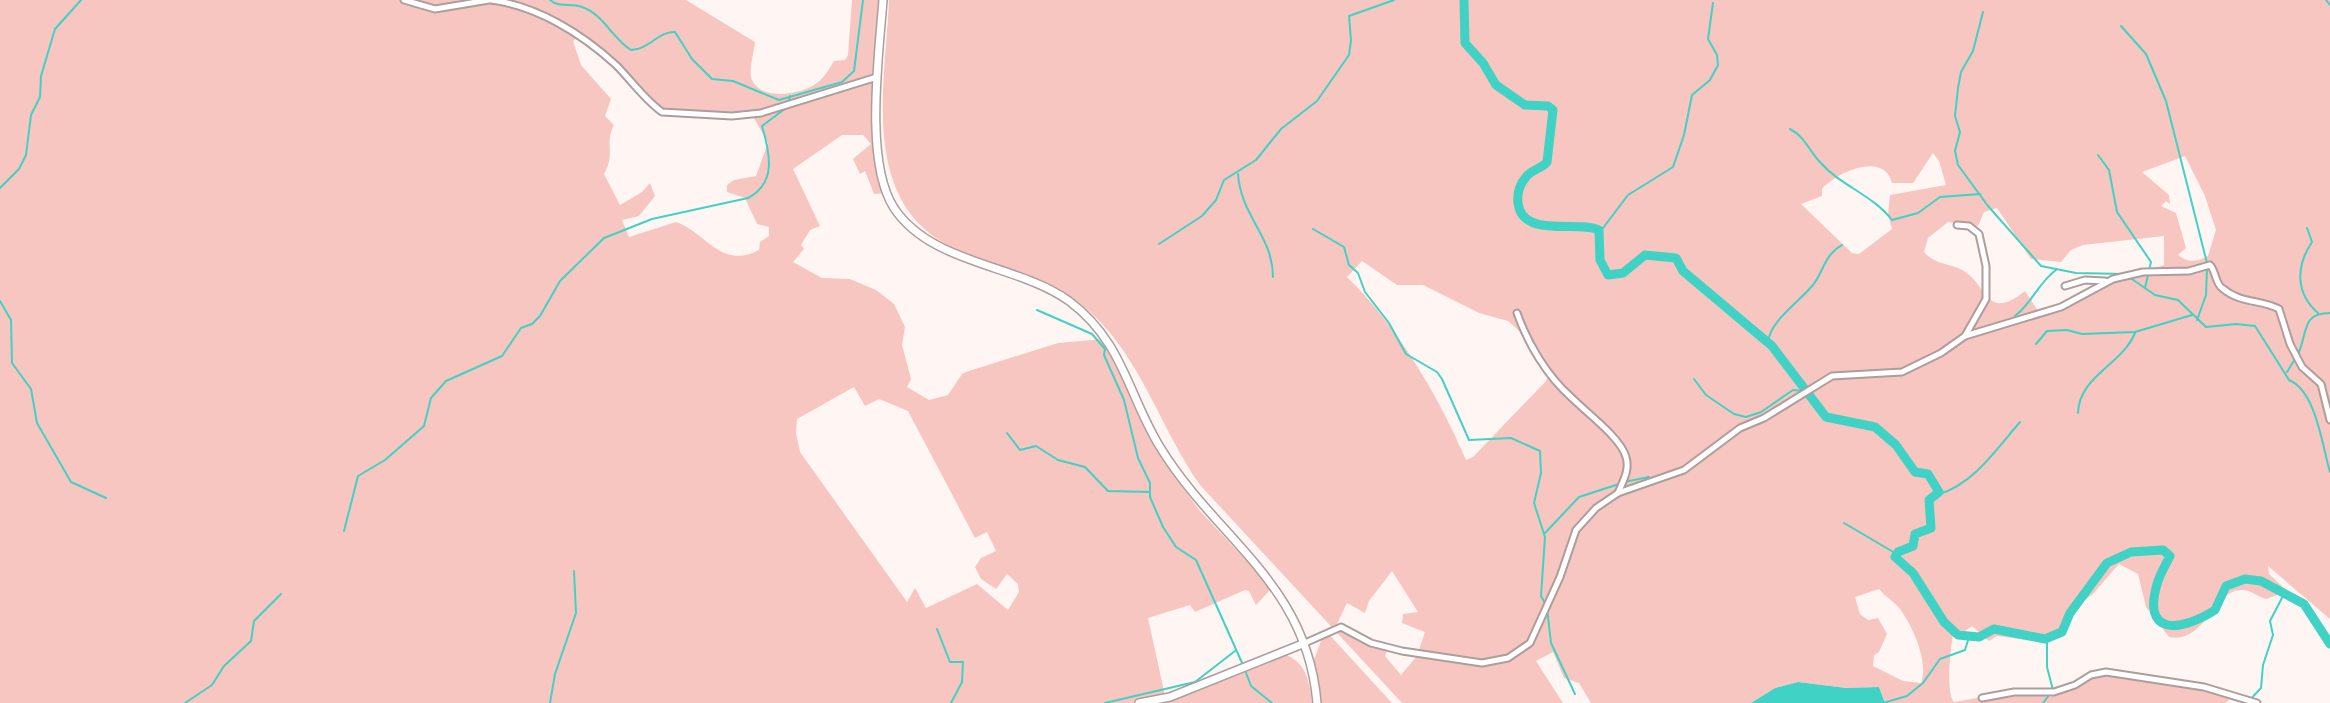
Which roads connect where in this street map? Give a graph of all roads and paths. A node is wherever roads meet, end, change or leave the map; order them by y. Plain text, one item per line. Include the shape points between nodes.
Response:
1 (404, 0) edge
2 (490, 0) edge
3 (883, 0) edge
4 (878, 76) junction
5 (1957, 225) dead end
6 (2105, 281) junction
7 (2065, 286) dead end
8 (1517, 313) dead end
9 (1965, 336) junction
10 (2330, 420) edge
11 (1618, 493) junction
12 (1305, 643) junction
13 (1982, 698) dead end
14 (1139, 703) edge
15 (1317, 703) edge
16 (2257, 703) edge

1 - 2 street via 435,9
2 - 4 street via 542,14 564,26 617,66 662,112 761,113
3 - 4 main road
4 - 12 main road via 878,155 893,207 908,225 956,255 1068,300 1099,328 1126,370 1159,447 1279,592
5 - 9 street via 1969,226 1979,234 1986,266 1984,303
6 - 7 street
6 - 9 street via 2061,307
6 - 10 street via 2143,272 2189,271 2210,264 2221,288 2246,302 2269,304 2281,312 2302,366 2321,384
8 - 11 street via 1534,351 1566,393 1589,411 1626,455 1626,474
9 - 11 street via 1907,370 1832,376 1740,428 1684,470
11 - 12 street via 1576,530 1530,643 1508,658 1482,663 1402,651 1371,643 1340,627
12 - 14 main road via 1170,697
12 - 15 main road
13 - 16 street via 2054,692 2106,672 2204,687

